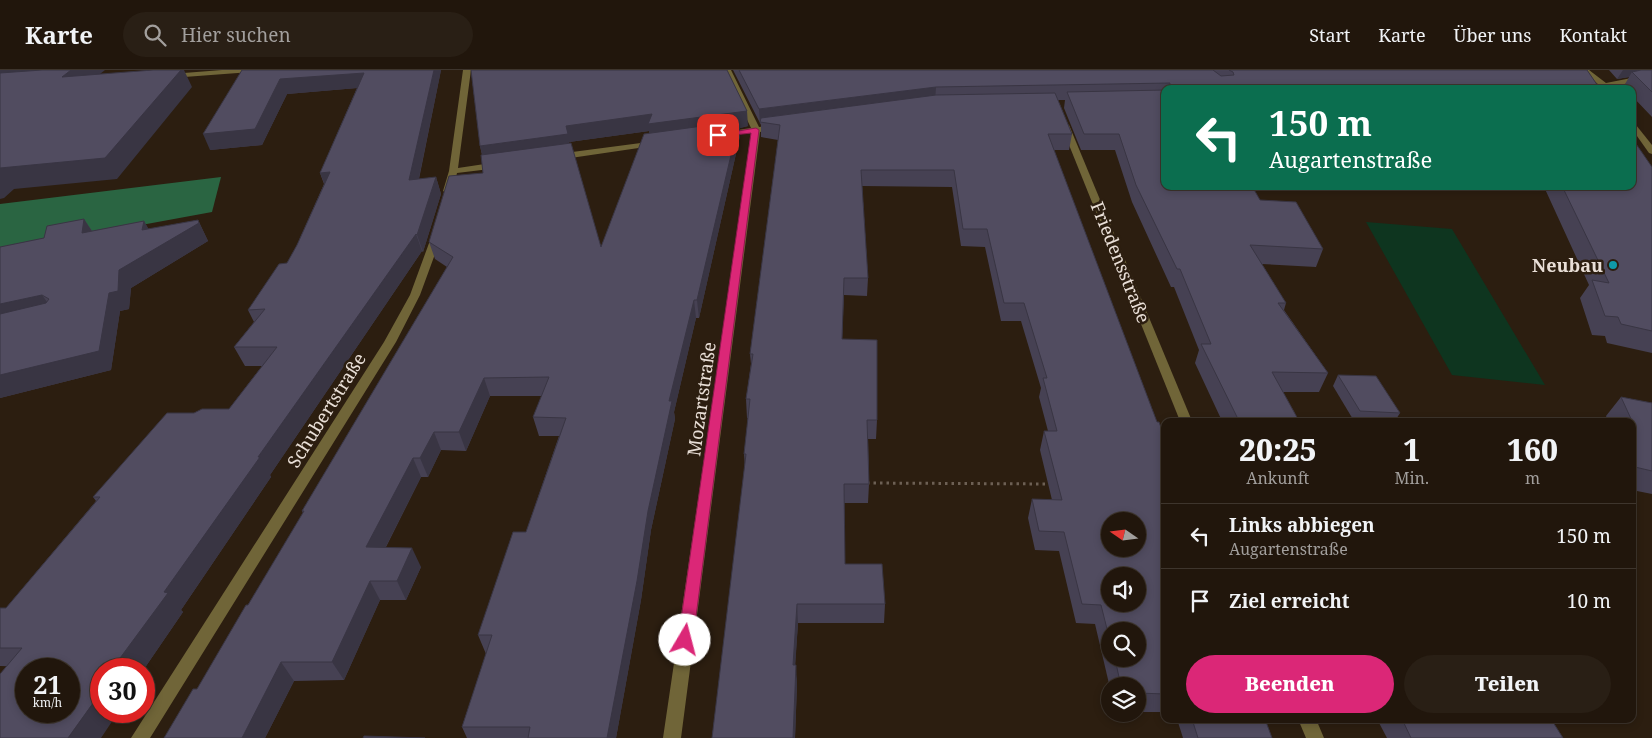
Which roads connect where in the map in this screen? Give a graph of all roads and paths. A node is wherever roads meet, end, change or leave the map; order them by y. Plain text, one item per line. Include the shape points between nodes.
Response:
1 (251, 70) edge
2 (467, 70) edge
3 (727, 70) edge
4 (1585, 70) edge
5 (1652, 76) edge
6 (162, 77) edge
7 (1605, 85) edge
8 (1616, 85) edge
9 (1060, 111) edge
10 (783, 126) edge
11 (1636, 128) edge
12 (756, 130) junction
13 (716, 135) edge
14 (668, 142) edge
15 (1652, 151) edge
16 (550, 158) edge
17 (512, 163) edge
18 (453, 171) junction
19 (444, 206) edge
20 (440, 223) edge
21 (1185, 418) edge
22 (866, 484) edge
23 (1055, 484) edge
24 (1309, 723) edge
25 (140, 738) edge
26 (672, 738) edge
27 (1315, 738) edge

1 - 6 street
2 - 18 street
3 - 12 street
4 - 7 street
5 - 8 street
9 - 21 street, Friedensstraße
10 - 12 street
11 - 15 street
12 - 13 street
12 - 26 street, Mozartstraße
14 - 16 street
17 - 18 street
18 - 19 street
20 - 25 street, Schubertstraße via 415,295 390,342
22 - 23 path
24 - 27 street

